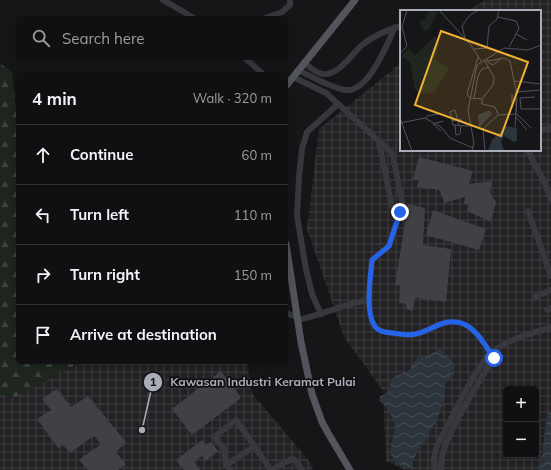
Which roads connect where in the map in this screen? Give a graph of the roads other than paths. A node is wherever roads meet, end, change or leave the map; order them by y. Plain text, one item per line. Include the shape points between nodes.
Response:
1 (163, 0) edge
2 (290, 0) edge
3 (355, 0) edge
4 (191, 16) edge
5 (271, 16) edge
6 (398, 27) edge
7 (247, 60) edge
8 (304, 62) junction
9 (298, 70) junction
10 (258, 72) edge
11 (316, 75) junction
12 (293, 77) junction
13 (288, 83) edge
14 (311, 85) junction
15 (338, 104) junction
16 (551, 128) edge
17 (541, 130) edge
18 (379, 142) junction
19 (528, 151) edge
20 (549, 190) edge
21 (551, 200) edge
22 (392, 206) dead end
23 (528, 211) dead end
24 (288, 258) edge
25 (551, 276) edge
26 (551, 290) edge
27 (535, 297) dead end
28 (368, 300) junction
29 (288, 314) edge
30 (321, 314) junction
31 (297, 319) junction
32 (551, 328) edge
33 (493, 356) junction
34 (255, 446) junction
35 (228, 468) edge
36 (438, 468) edge
37 (271, 470) edge
38 (302, 470) edge
39 (350, 470) edge

1 - 4 street
2 - 5 street via 290,5 282,12
3 - 8 main road
6 - 11 street via 378,35 361,46 333,72
6 - 11 street via 376,67 358,86 345,90
7 - 10 street
8 - 9 main road
8 - 11 street
9 - 11 street
9 - 12 main road
11 - 14 street
12 - 13 main road
12 - 14 street
14 - 15 street via 326,93
15 - 18 street
15 - 30 street via 307,132 302,148 299,177 297,216 312,294
16 - 17 street
18 - 22 street
18 - 28 street via 393,156 402,206 389,246 372,260
19 - 20 street
20 - 21 street
23 - 25 street
24 - 31 main road
26 - 27 street
28 - 30 street
28 - 33 street via 373,325 378,330 414,334 435,325 456,322 470,327
29 - 31 street
30 - 31 street
31 - 39 main road via 308,381 316,408
32 - 33 street via 520,337 502,346
33 - 36 street via 484,362 438,444 435,451
34 - 35 street
34 - 35 street via 236,420 214,436 224,448
34 - 37 street
37 - 38 street via 291,459 295,460

